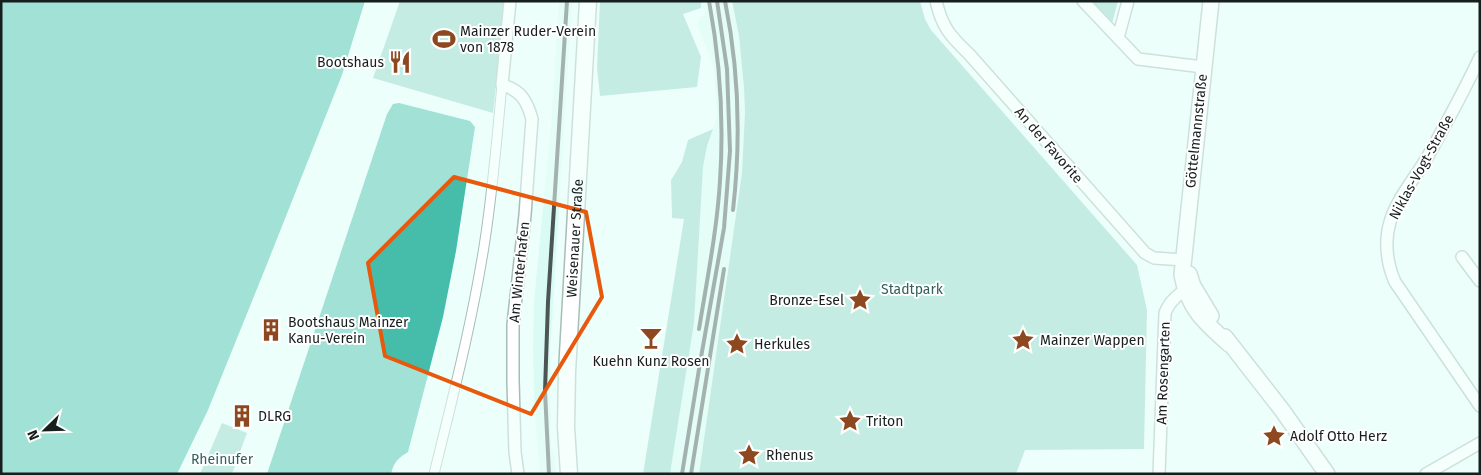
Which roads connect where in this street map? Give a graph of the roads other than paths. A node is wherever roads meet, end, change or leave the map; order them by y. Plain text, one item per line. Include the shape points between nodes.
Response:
1 (510, 1) edge
2 (588, 1) edge
3 (936, 1) edge
4 (1083, 1) edge
5 (1128, 1) edge
6 (1210, 1) edge
7 (1118, 38) junction
8 (1480, 57) edge
9 (1203, 67) junction
10 (502, 85) junction
11 (1462, 258) dead end
12 (1184, 260) junction
13 (1480, 281) edge
14 (1189, 288) junction
15 (1480, 406) edge
16 (1480, 443) edge
17 (434, 474) edge
18 (518, 474) edge
19 (569, 474) edge
20 (1159, 474) edge
21 (1327, 474) edge
22 (1426, 474) edge

1 - 10 street
2 - 19 main road, Weisenauer Straße via 567,372
3 - 12 street, An der Favorite via 943,25 957,43 1146,254 1154,258
4 - 7 street
5 - 7 street
6 - 9 street, Göttelmannstraße
7 - 9 street via 1138,59
8 - 15 street, Niklas-Vogt-Straße via 1428,156 1396,208 1390,221 1387,245 1395,282
9 - 12 street, Göttelmannstraße
10 - 17 street via 485,241 460,370
10 - 18 street, Am Winterhafen via 521,94 532,119 513,325
11 - 13 street
12 - 14 street, Göttelmannstraße via 1182,274
14 - 20 street, Am Rosengarten via 1171,301 1165,313
14 - 21 street via 1197,312 1229,344 1282,410
16 - 22 street

